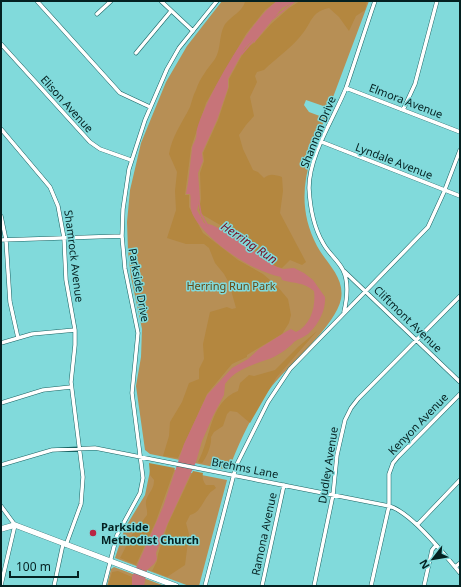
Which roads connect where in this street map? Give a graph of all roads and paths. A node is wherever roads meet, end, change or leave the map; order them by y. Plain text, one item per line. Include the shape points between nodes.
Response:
1 (37, 1) edge
2 (112, 1) edge
3 (161, 1) edge
4 (217, 1) edge
5 (375, 1) edge
6 (437, 1) edge
7 (171, 11) junction
8 (97, 14) dead end
9 (193, 31) junction
10 (1, 44) edge
11 (136, 53) dead end
12 (346, 88) junction
13 (150, 107) junction
14 (403, 110) junction
15 (1, 129) edge
16 (460, 132) edge
17 (322, 142) junction
18 (460, 150) edge
19 (131, 160) junction
20 (445, 190) junction
21 (460, 196) edge
22 (1, 216) edge
23 (122, 236) junction
24 (64, 238) junction
25 (1, 240) edge
26 (6, 240) junction
27 (343, 270) junction
28 (366, 291) junction
29 (460, 296) edge
30 (344, 313) junction
31 (75, 330) junction
32 (18, 338) junction
33 (416, 340) junction
34 (1, 343) edge
35 (460, 382) edge
36 (72, 387) junction
37 (460, 394) edge
38 (1, 403) edge
39 (80, 448) junction
40 (142, 457) junction
41 (1, 465) edge
42 (234, 475) junction
43 (460, 480) edge
44 (284, 485) junction
45 (333, 495) junction
46 (1, 506) edge
47 (389, 506) junction
48 (14, 525) junction
49 (417, 526) junction
50 (1, 529) edge
51 (65, 544) junction
52 (436, 545) junction
53 (110, 561) junction
54 (460, 563) edge
55 (456, 567) junction
56 (460, 573) edge
57 (1, 585) edge
58 (54, 586) edge
59 (104, 586) edge
60 (176, 586) edge
61 (205, 586) edge
62 (262, 586) edge
63 (314, 586) edge
64 (371, 586) edge
65 (424, 586) edge

1 - 13 street via 120,93
2 - 8 street
3 - 7 street
4 - 9 street, Parkside Drive
5 - 12 street, Shannon Drive
6 - 14 street via 415,84
7 - 9 street
7 - 11 street
9 - 13 street, Parkside Drive via 169,65
10 - 19 street, Elison Avenue via 90,142 100,149
12 - 14 street, Elmora Avenue
12 - 17 street, Shannon Drive
13 - 19 street, Parkside Drive
14 - 16 street, Elmora Avenue
15 - 24 street, Shamrock Avenue via 50,187 58,206
17 - 20 street, Lyndale Avenue
17 - 27 street, Shannon Drive via 309,185 311,214 323,244
18 - 20 street
19 - 23 street, Parkside Drive via 125,191
20 - 21 street, Lyndale Avenue
20 - 28 street via 428,227
22 - 26 street
23 - 24 street
23 - 40 street, Parkside Drive via 126,275 138,333 132,393
24 - 26 street
24 - 31 street, Shamrock Avenue via 66,280
25 - 26 street
26 - 32 street via 10,298
27 - 28 street, Cliftmont Avenue
27 - 30 street, Shannon Drive via 347,292
28 - 30 street
28 - 33 street, Cliftmont Avenue
29 - 33 street, Dudley Avenue
30 - 42 street via 283,378 244,448
31 - 32 street via 44,332
31 - 36 street, Shamrock Avenue
32 - 34 street
33 - 35 street, Cliftmont Avenue
33 - 45 street, Dudley Avenue via 358,399 348,413 337,455
36 - 38 street via 43,390
36 - 39 street, Shamrock Avenue
37 - 47 street, Kenyon Avenue via 393,463 388,478
39 - 40 street, Brehms Lane
39 - 41 street, Brehms Lane via 45,451
39 - 51 street, Shamrock Avenue via 83,477 81,504
40 - 42 street, Brehms Lane
40 - 53 street, Parkside Drive via 142,488 119,529
42 - 44 street, Brehms Lane
42 - 61 street
43 - 49 street
44 - 45 street, Brehms Lane
44 - 62 street, Ramona Avenue
45 - 47 street, Brehms Lane
45 - 63 street, Dudley Avenue
46 - 48 street
47 - 49 street, Brehms Lane via 399,510
47 - 64 street, Kenyon Avenue
48 - 50 street
48 - 51 street
48 - 57 street
49 - 52 street, Brehms Lane
51 - 53 street
51 - 58 street, Shamrock Avenue
52 - 55 street, Brehms Lane
52 - 65 street via 432,550
53 - 59 street, Parkside Drive
53 - 60 street
54 - 55 street
55 - 56 street, Brehms Lane

